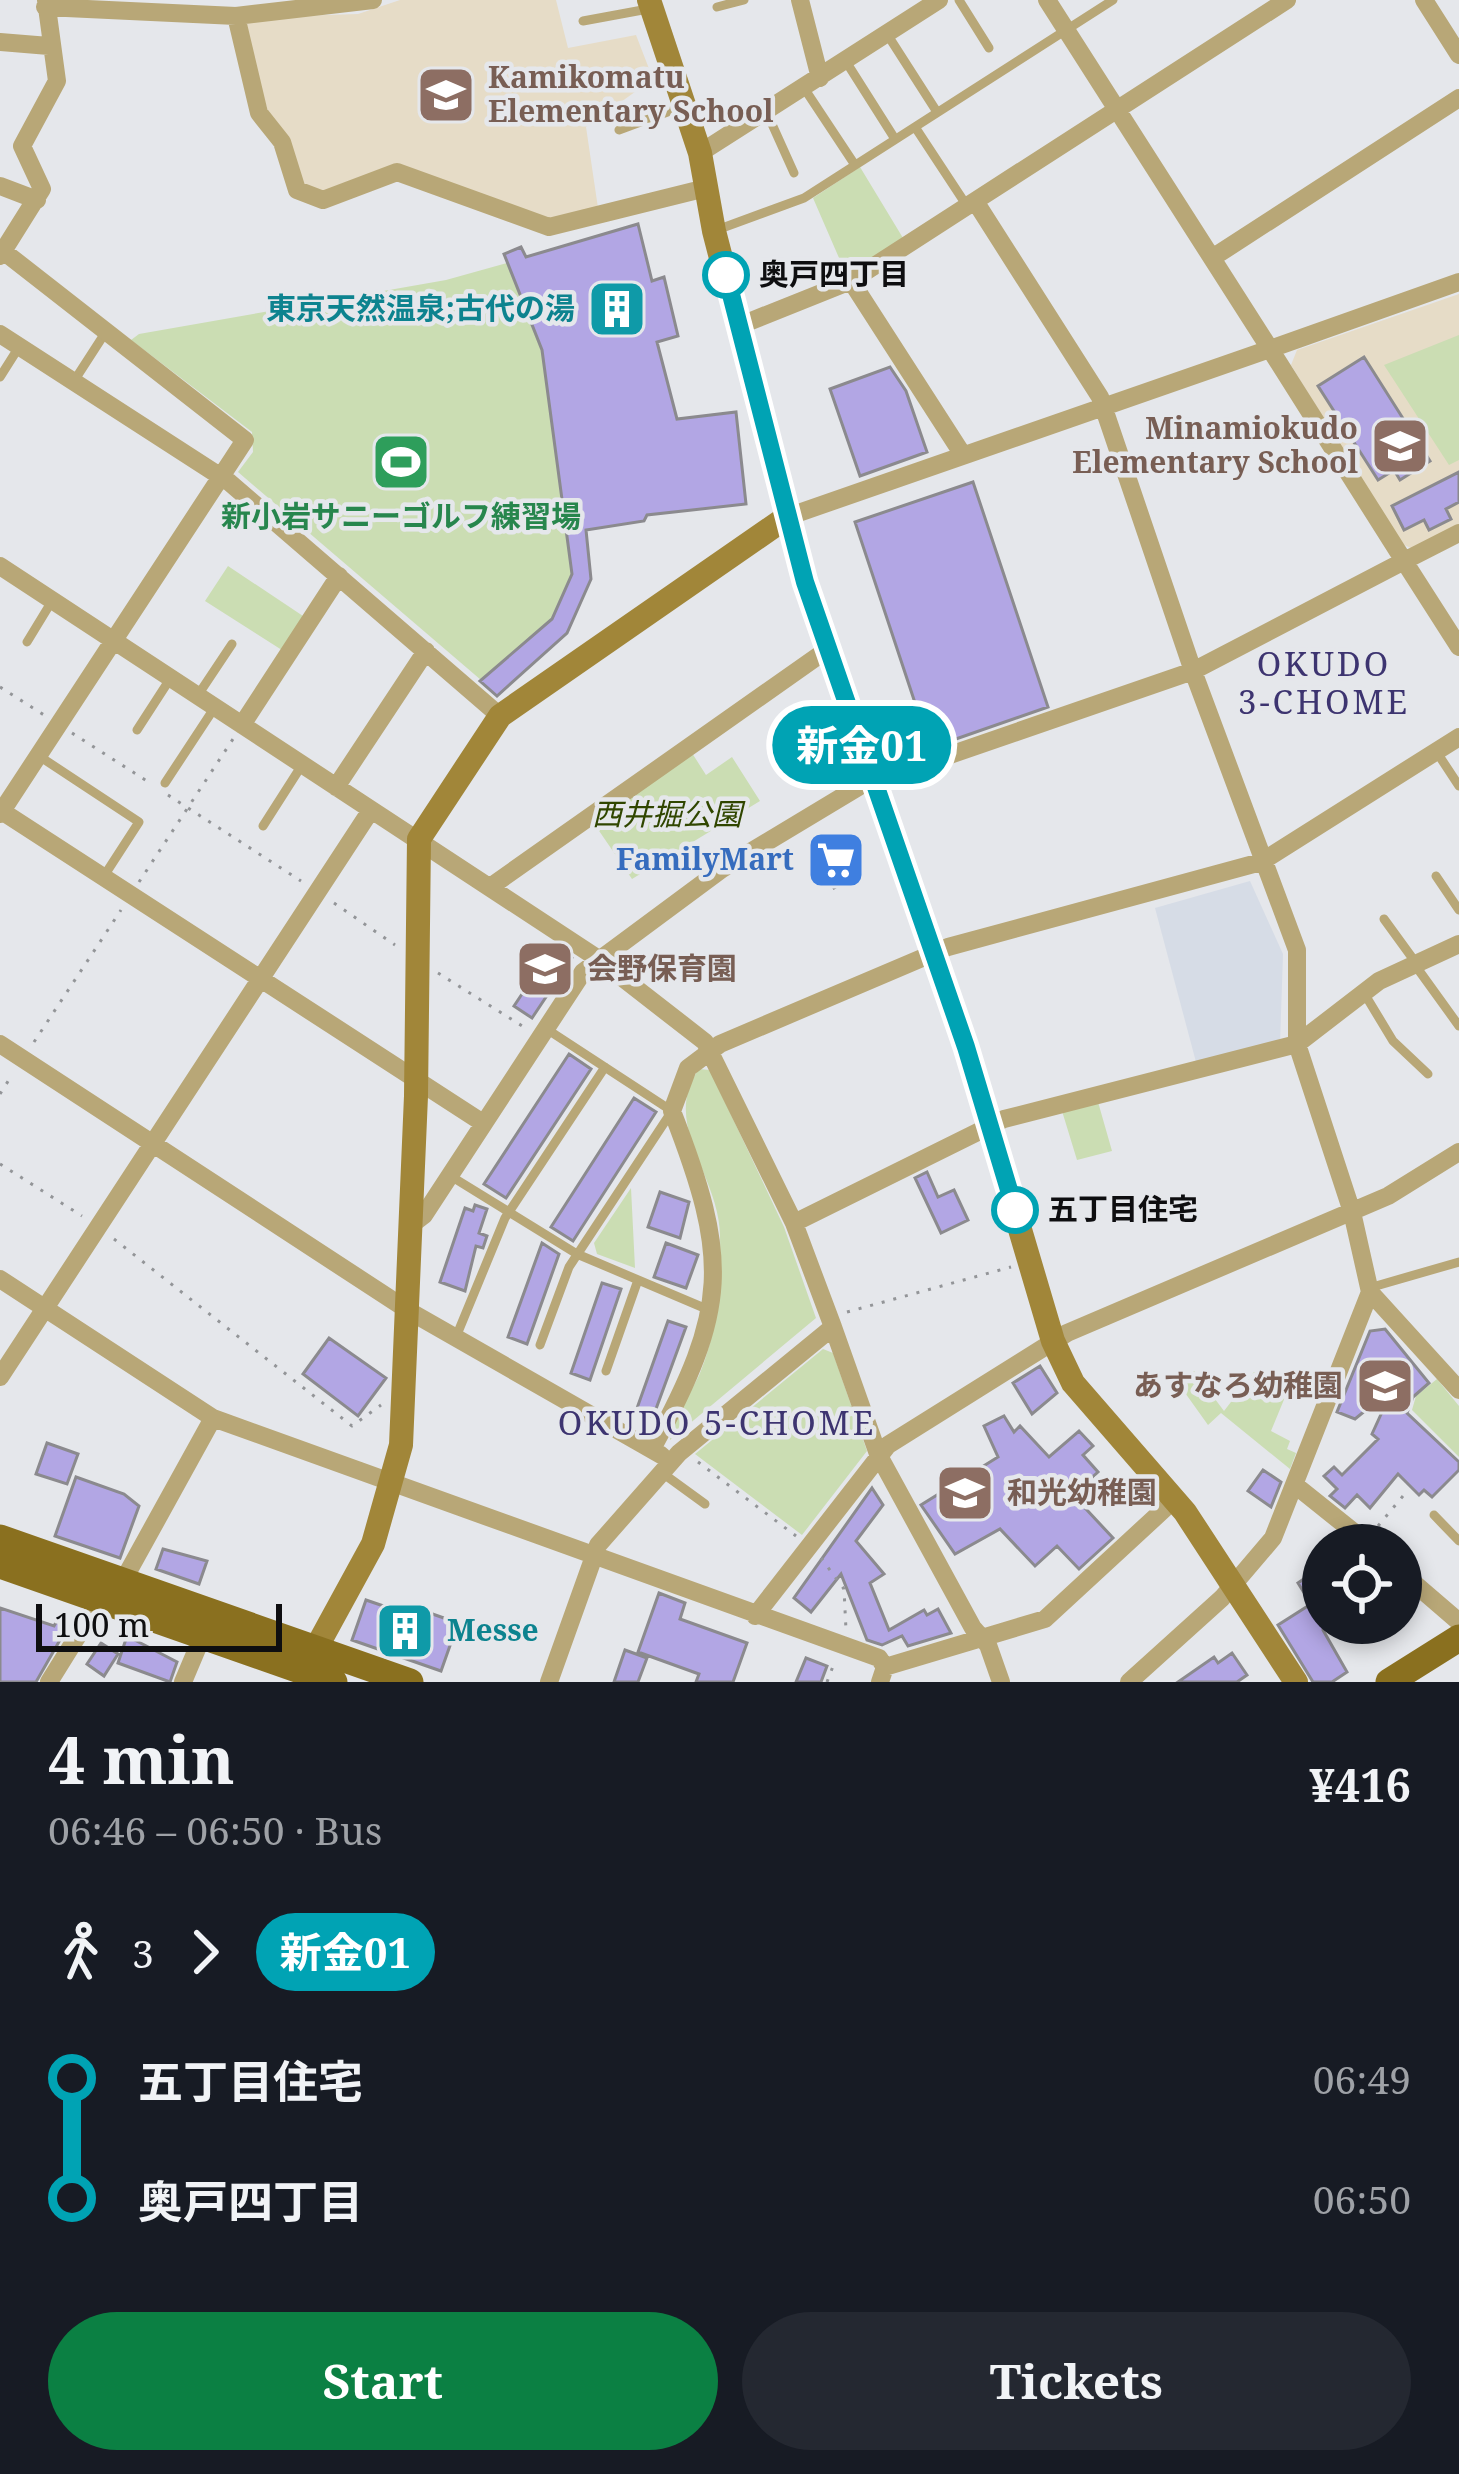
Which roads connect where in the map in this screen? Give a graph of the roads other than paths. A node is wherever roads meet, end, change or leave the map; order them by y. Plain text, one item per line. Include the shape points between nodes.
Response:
1 (373, 0) edge
2 (744, 0) edge
3 (800, 0) edge
4 (939, 0) edge
5 (958, 0) edge
6 (1047, 0) edge
7 (1113, 0) edge
8 (1287, 0) edge
9 (1424, 0) edge
10 (350, 3) edge
11 (45, 4) edge
12 (650, 4) edge
13 (717, 7) dead end
14 (236, 16) junction
15 (583, 22) dead end
16 (1066, 30) junction
17 (886, 34) junction
18 (0, 41) edge
19 (50, 46) junction
20 (989, 47) dead end
21 (1459, 55) edge
22 (845, 61) junction
23 (812, 83) junction
24 (1459, 98) edge
25 (685, 106) junction
26 (1117, 110) junction
27 (766, 112) junction
28 (938, 112) junction
29 (915, 127) junction
30 (619, 130) dead end
31 (896, 140) junction
32 (700, 153) junction
33 (855, 165) junction
34 (794, 173) dead end
35 (0, 186) edge
36 (706, 188) junction
37 (37, 200) junction
38 (971, 204) junction
39 (714, 231) junction
40 (2, 254) edge
41 (1212, 258) junction
42 (851, 280) junction
43 (1459, 282) edge
44 (741, 325) junction
45 (107, 330) junction
46 (0, 334) edge
47 (19, 347) junction
48 (1270, 349) junction
49 (0, 376) edge
50 (73, 382) junction
51 (1105, 408) junction
52 (963, 455) junction
53 (218, 477) junction
54 (787, 517) junction
55 (1459, 533) edge
56 (1404, 561) junction
57 (0, 566) edge
58 (339, 576) junction
59 (52, 601) junction
60 (113, 640) junction
61 (1457, 640) edge
62 (27, 642) dead end
63 (232, 644) dead end
64 (828, 649) junction
65 (426, 651) junction
66 (1193, 671) junction
67 (170, 678) junction
68 (198, 696) junction
69 (215, 707) junction
70 (500, 716) junction
71 (242, 725) junction
72 (137, 730) dead end
73 (1459, 737) edge
74 (1436, 751) junction
75 (39, 757) junction
76 (302, 765) junction
77 (874, 780) junction
78 (166, 783) dead end
79 (1459, 786) edge
80 (336, 787) junction
81 (371, 810) junction
82 (1, 812) edge
83 (263, 826) dead end
84 (419, 839) junction
85 (1261, 862) junction
86 (104, 876) junction
87 (1441, 877) dead end
88 (490, 887) junction
89 (1459, 910) edge
90 (1384, 919) dead end
91 (1459, 944) edge
92 (934, 953) junction
93 (597, 958) junction
94 (1416, 965) junction
95 (261, 978) junction
96 (1364, 993) junction
97 (1459, 1026) edge
98 (542, 1032) junction
99 (0, 1044) edge
100 (1297, 1045) junction
101 (710, 1051) junction
102 (605, 1067) junction
103 (1428, 1074) dead end
104 (414, 1078) junction
105 (672, 1111) junction
106 (482, 1123) junction
107 (990, 1125) junction
108 (152, 1144) junction
109 (1459, 1152) edge
110 (449, 1174) junction
111 (510, 1212) junction
112 (1352, 1212) junction
113 (794, 1223) junction
114 (411, 1225) junction
115 (577, 1254) junction
116 (1459, 1262) edge
117 (0, 1279) edge
118 (638, 1280) junction
119 (1370, 1290) junction
120 (45, 1308) junction
121 (710, 1310) junction
122 (409, 1311) junction
123 (831, 1322) junction
124 (456, 1337) junction
125 (1053, 1341) junction
126 (540, 1345) dead end
127 (606, 1371) dead end
128 (0, 1377) edge
129 (1459, 1390) edge
130 (213, 1418) junction
131 (652, 1449) junction
132 (878, 1454) junction
133 (666, 1466) junction
134 (394, 1485) junction
135 (1295, 1485) junction
136 (1175, 1499) junction
137 (705, 1504) dead end
138 (1434, 1515) dead end
139 (1344, 1524) edge
140 (0, 1538) edge
141 (1459, 1541) edge
142 (592, 1557) junction
143 (0, 1565) edge
144 (123, 1581) junction
145 (1232, 1585) junction
146 (1422, 1590) edge
147 (100, 1600) junction
148 (755, 1616) junction
149 (1459, 1622) edge
150 (202, 1637) junction
151 (1459, 1637) edge
152 (981, 1639) junction
153 (306, 1668) edge
154 (882, 1674) edge
155 (49, 1682) edge
156 (183, 1682) edge
157 (334, 1682) edge
158 (410, 1682) edge
159 (549, 1682) edge
160 (1001, 1682) edge
161 (1129, 1682) edge
162 (1296, 1682) edge
163 (1389, 1682) edge

1 - 10 street
2 - 13 lane
3 - 23 street
4 - 17 street
5 - 20 lane
6 - 16 street
7 - 16 lane
8 - 26 street
9 - 21 street
10 - 14 street
11 - 14 street
11 - 19 street
12 - 15 lane
12 - 25 street
14 - 36 street via 259,113 282,142 297,190 323,200 397,172 549,227
16 - 26 street
16 - 28 lane
17 - 22 street
17 - 28 lane
18 - 19 street
19 - 37 street via 57,81 22,146 42,189
22 - 23 street
22 - 31 lane
23 - 27 street
23 - 33 lane
24 - 41 street
25 - 30 lane
25 - 32 street
26 - 38 street
26 - 41 street
27 - 32 street
27 - 34 lane
28 - 29 lane
29 - 31 lane
29 - 38 lane
31 - 33 lane
32 - 36 street
33 - 39 lane via 804,198
35 - 37 street
36 - 39 street
37 - 40 street
38 - 42 street
38 - 51 street
39 - 44 street
40 - 45 street
41 - 48 street
42 - 44 street
42 - 52 street
43 - 48 street
44 - 54 street
45 - 50 lane
45 - 53 street via 245,440
46 - 47 street
47 - 49 lane
47 - 50 street
48 - 51 street
48 - 56 street
50 - 53 street
51 - 52 street
51 - 66 street
52 - 54 street
53 - 58 street
53 - 60 street
54 - 64 street
54 - 70 street
55 - 56 street
56 - 61 street
56 - 66 street
57 - 59 street
58 - 65 street
58 - 71 street
59 - 60 street
59 - 62 lane
60 - 67 street
60 - 75 street
63 - 68 lane
64 - 77 street
64 - 88 street
65 - 70 street
65 - 80 street
66 - 77 street
66 - 85 street
67 - 68 street
67 - 72 lane
68 - 69 street
69 - 71 street
69 - 78 lane
70 - 84 street
71 - 76 street
73 - 74 street
74 - 79 lane
74 - 85 street
75 - 82 street
75 - 86 lane via 140,822
76 - 80 street
76 - 83 lane
77 - 92 street
77 - 93 street via 722,868
80 - 81 street
81 - 84 street
81 - 95 street
82 - 86 street
84 - 88 street
84 - 104 street
85 - 92 street
85 - 100 street via 1297,950
86 - 95 street
87 - 89 lane
88 - 93 street
90 - 94 lane
91 - 94 street
92 - 101 street
92 - 107 street
93 - 98 street
93 - 101 street
94 - 96 street
94 - 97 lane
95 - 104 street
95 - 108 street
96 - 100 street
96 - 103 lane via 1393,1041
98 - 102 lane
98 - 106 street
99 - 108 street
100 - 107 street
100 - 112 street
101 - 105 street via 688,1068
101 - 113 street
102 - 105 lane
102 - 111 lane
104 - 106 street
104 - 114 street
105 - 115 lane
105 - 121 street via 712,1230
106 - 110 street
107 - 113 street
107 - 125 street
108 - 120 street
108 - 122 street
109 - 112 street
110 - 111 lane
110 - 114 street
111 - 115 lane
111 - 124 lane
112 - 119 street
112 - 125 street
113 - 123 street
114 - 122 street
115 - 118 lane
115 - 126 lane
116 - 119 lane
117 - 120 street
118 - 121 lane
118 - 127 lane
119 - 129 street
119 - 135 street
120 - 128 street
120 - 130 street
121 - 131 street via 697,1362
122 - 124 street
122 - 134 street
123 - 132 street
123 - 133 street
124 - 131 street
125 - 132 street
125 - 136 street via 1073,1383
130 - 134 street
130 - 144 street
131 - 133 street
132 - 148 street
132 - 152 street
133 - 137 lane
133 - 142 street
134 - 142 street
134 - 153 street via 362,1568
135 - 139 street
135 - 145 street via 1273,1538
136 - 145 street
136 - 152 street via 1046,1619
138 - 141 lane
140 - 144 main road
142 - 148 street
142 - 159 street
143 - 147 main road
144 - 153 main road
145 - 161 street
145 - 162 street
146 - 149 street
147 - 150 main road
147 - 155 street
148 - 154 street via 879,1658
150 - 153 main road
150 - 156 street
151 - 163 main road
152 - 154 street
152 - 160 street
153 - 157 main road
153 - 158 main road

